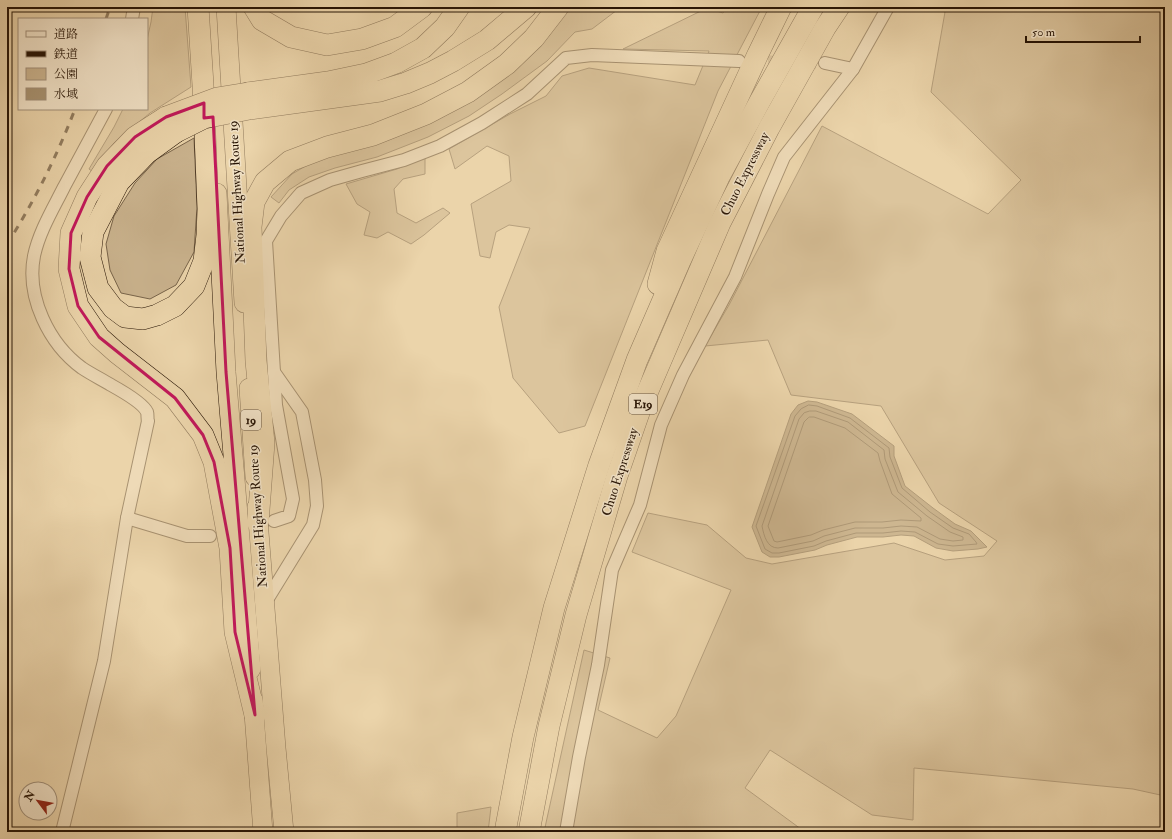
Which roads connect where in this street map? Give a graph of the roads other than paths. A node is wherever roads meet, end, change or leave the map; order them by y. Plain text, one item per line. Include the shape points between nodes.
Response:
1 (134, 7) edge
2 (198, 7) edge
3 (207, 7) edge
4 (226, 7) edge
5 (254, 7) edge
6 (422, 7) edge
7 (459, 7) edge
8 (526, 7) edge
9 (558, 7) edge
10 (781, 7) edge
11 (813, 7) edge
12 (839, 7) edge
13 (888, 7) edge
14 (132, 18) edge
15 (739, 60) tunnel mouth
16 (825, 63) tunnel mouth
17 (853, 69) junction
18 (248, 101) junction
19 (105, 110) edge
20 (171, 124) junction
21 (637, 360) junction
22 (274, 371) junction
23 (127, 518) junction
24 (266, 522) junction
25 (210, 536) dead end
26 (264, 604) junction
27 (255, 715) junction
28 (62, 832) edge
29 (263, 832) edge
30 (284, 832) edge
31 (505, 832) edge
32 (528, 832) edge
33 (566, 832) edge

1 - 14 street
2 - 20 highway via 208,209 204,262 194,286 175,306 143,319 125,317 113,308 98,288 90,257 93,232 119,182
3 - 27 highway, National Highway Route 19 / 19 via 226,372
4 - 24 highway, National Highway Route 19 / 19
5 - 6 highway via 262,20 291,37 327,45 362,39 395,27
7 - 18 highway via 445,28 423,48 396,63 366,74
8 - 18 highway via 487,40 453,61 406,83 380,91
9 - 24 highway via 534,38 507,64 468,92 426,114 373,135 290,160 265,182 254,202 251,227
10 - 21 highway via 667,251
11 - 21 highway, Chuo Expressway / E19 via 719,177
12 - 32 highway, Chuo Expressway / E19 via 769,128 720,224 641,407 617,476 576,615 549,726
13 - 17 street
15 - 22 street via 592,55 566,58 526,94 482,123 440,146 404,160 330,180 302,193 281,216 266,241
16 - 17 street
17 - 33 street via 784,157 735,277 683,375 661,425 640,505 612,570 598,665
18 - 20 highway, bridge via 204,118
19 - 23 street via 40,236 34,257 33,279 37,302 48,331 62,349 82,368 142,405 147,412 148,421
20 - 27 highway via 135,137 107,166 87,197 71,233 69,269 78,306 99,337 175,398 203,435 214,462 230,548 235,632
21 - 31 highway, Chuo Expressway / E19 via 599,465 554,608 523,737
22 - 24 street via 276,405 293,499 289,516
22 - 26 street via 302,412 316,480 317,506 313,525
23 - 25 street via 187,536
23 - 28 street via 104,661
24 - 26 highway, National Highway Route 19 / 19
26 - 30 highway, National Highway Route 19 / 19
27 - 29 highway, National Highway Route 19 / 19

